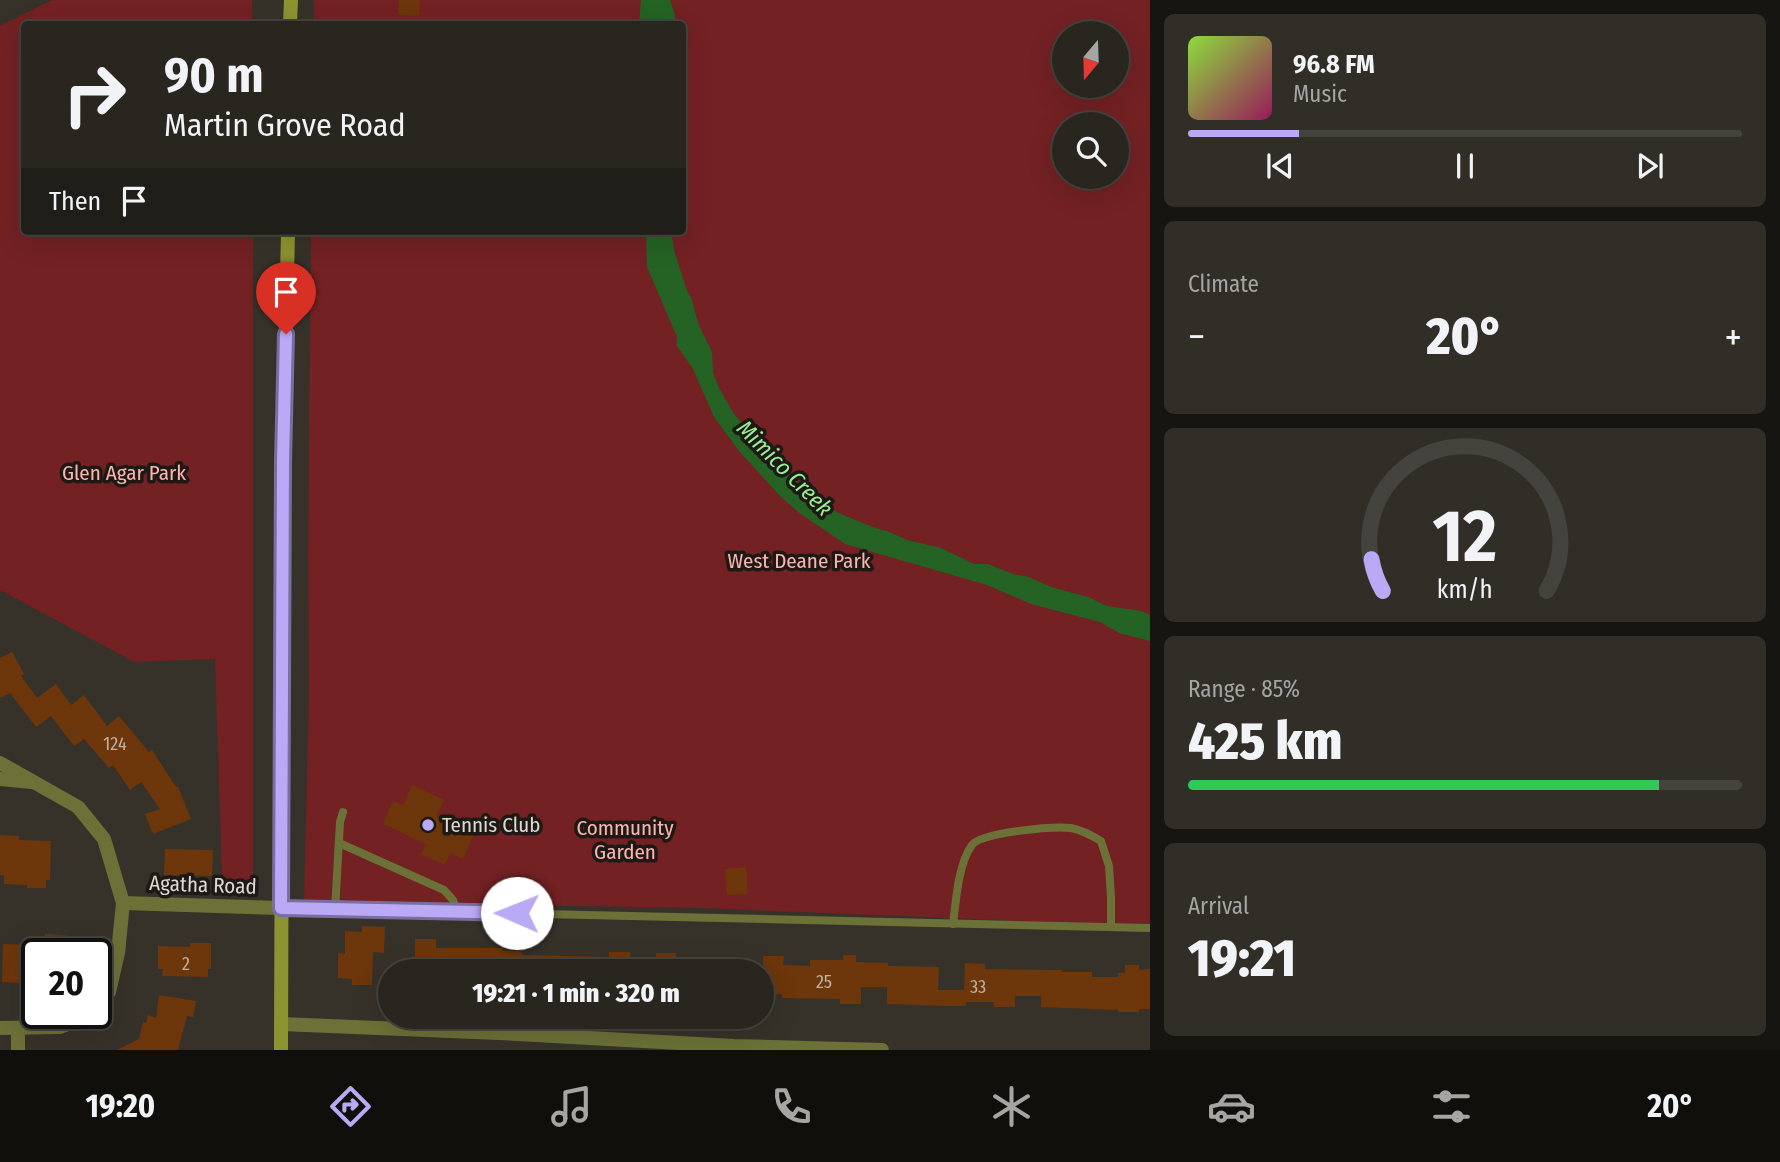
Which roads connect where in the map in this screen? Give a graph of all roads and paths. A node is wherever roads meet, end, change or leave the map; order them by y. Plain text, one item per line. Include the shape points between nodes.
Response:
1 (290, 0) edge
2 (290, 21) edge
3 (288, 235) edge
4 (0, 762) edge
5 (0, 779) edge
6 (36, 783) junction
7 (342, 812) dead end
8 (339, 843) junction
9 (123, 903) junction
10 (281, 908) junction
11 (335, 910) junction
12 (457, 912) junction
13 (953, 923) junction
14 (1111, 928) junction
15 (1150, 928) edge
16 (112, 979) edge
17 (281, 1024) junction
18 (0, 1028) edge
19 (18, 1028) junction
20 (21, 1028) edge
21 (735, 1048) edge
22 (18, 1050) edge
23 (281, 1050) edge
24 (882, 1050) edge

1 - 2 main road
3 - 10 main road
4 - 6 street
5 - 6 street
6 - 9 street via 78,807 104,839
7 - 8 lane
8 - 11 lane
8 - 12 lane via 444,890
9 - 10 street, Agatha Road
9 - 16 street
10 - 11 lane
10 - 17 main road
11 - 12 lane
12 - 13 lane
13 - 14 lane
13 - 14 lane via 961,876 974,843 1001,833 1070,828 1101,841 1109,866
14 - 15 lane
17 - 21 street
17 - 23 main road
18 - 19 street
19 - 20 street
19 - 22 street
21 - 24 street

